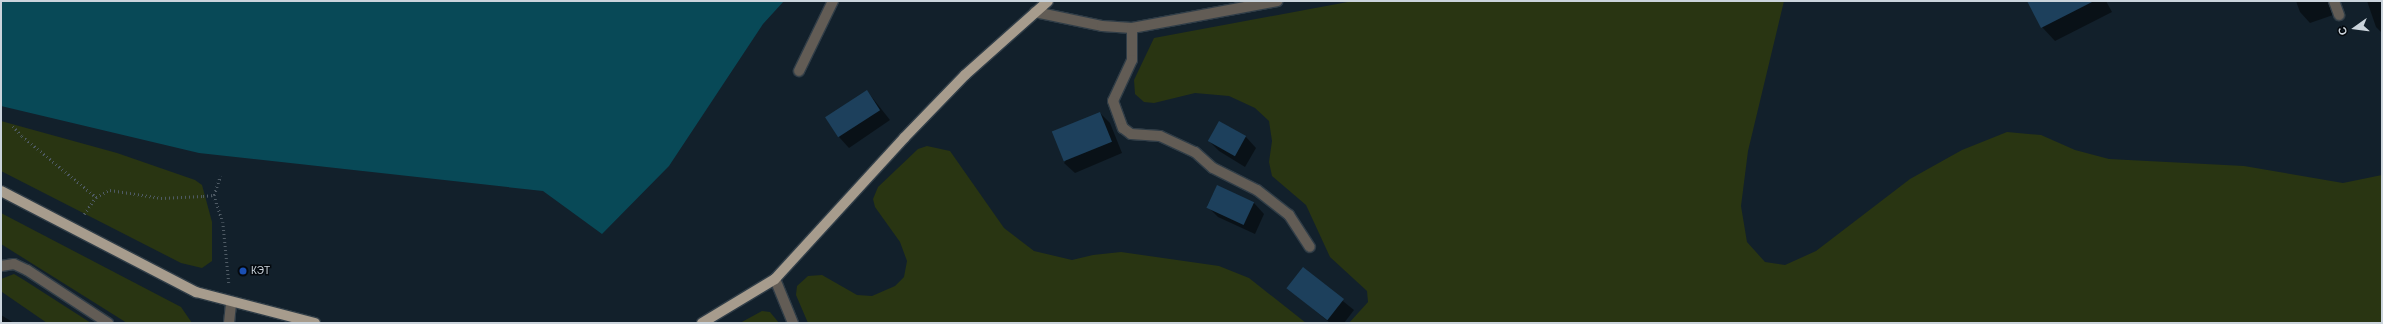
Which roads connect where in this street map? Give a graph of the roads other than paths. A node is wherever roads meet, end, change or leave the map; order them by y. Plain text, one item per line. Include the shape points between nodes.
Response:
1 (833, 1) edge
2 (1048, 1) edge
3 (1278, 1) edge
4 (2334, 1) edge
5 (1035, 12) junction
6 (2338, 15) dead end
7 (1132, 28) junction
8 (799, 71) dead end
9 (1, 191) edge
10 (1310, 247) dead end
11 (1, 266) edge
12 (775, 279) junction
13 (231, 303) junction
14 (108, 323) edge
15 (229, 323) edge
16 (315, 323) edge
17 (702, 323) edge
18 (793, 323) edge

1 - 8 street
2 - 5 main road
3 - 7 street
4 - 6 street
5 - 7 street via 1096,25
5 - 12 main road via 966,75 904,138
7 - 10 street via 1132,60 1113,101 1124,128 1131,134 1160,136 1195,152 1213,168 1257,190 1289,215
9 - 13 main road via 196,292
11 - 14 street via 14,264 27,270
12 - 17 main road
12 - 18 street
13 - 15 street
13 - 16 main road

